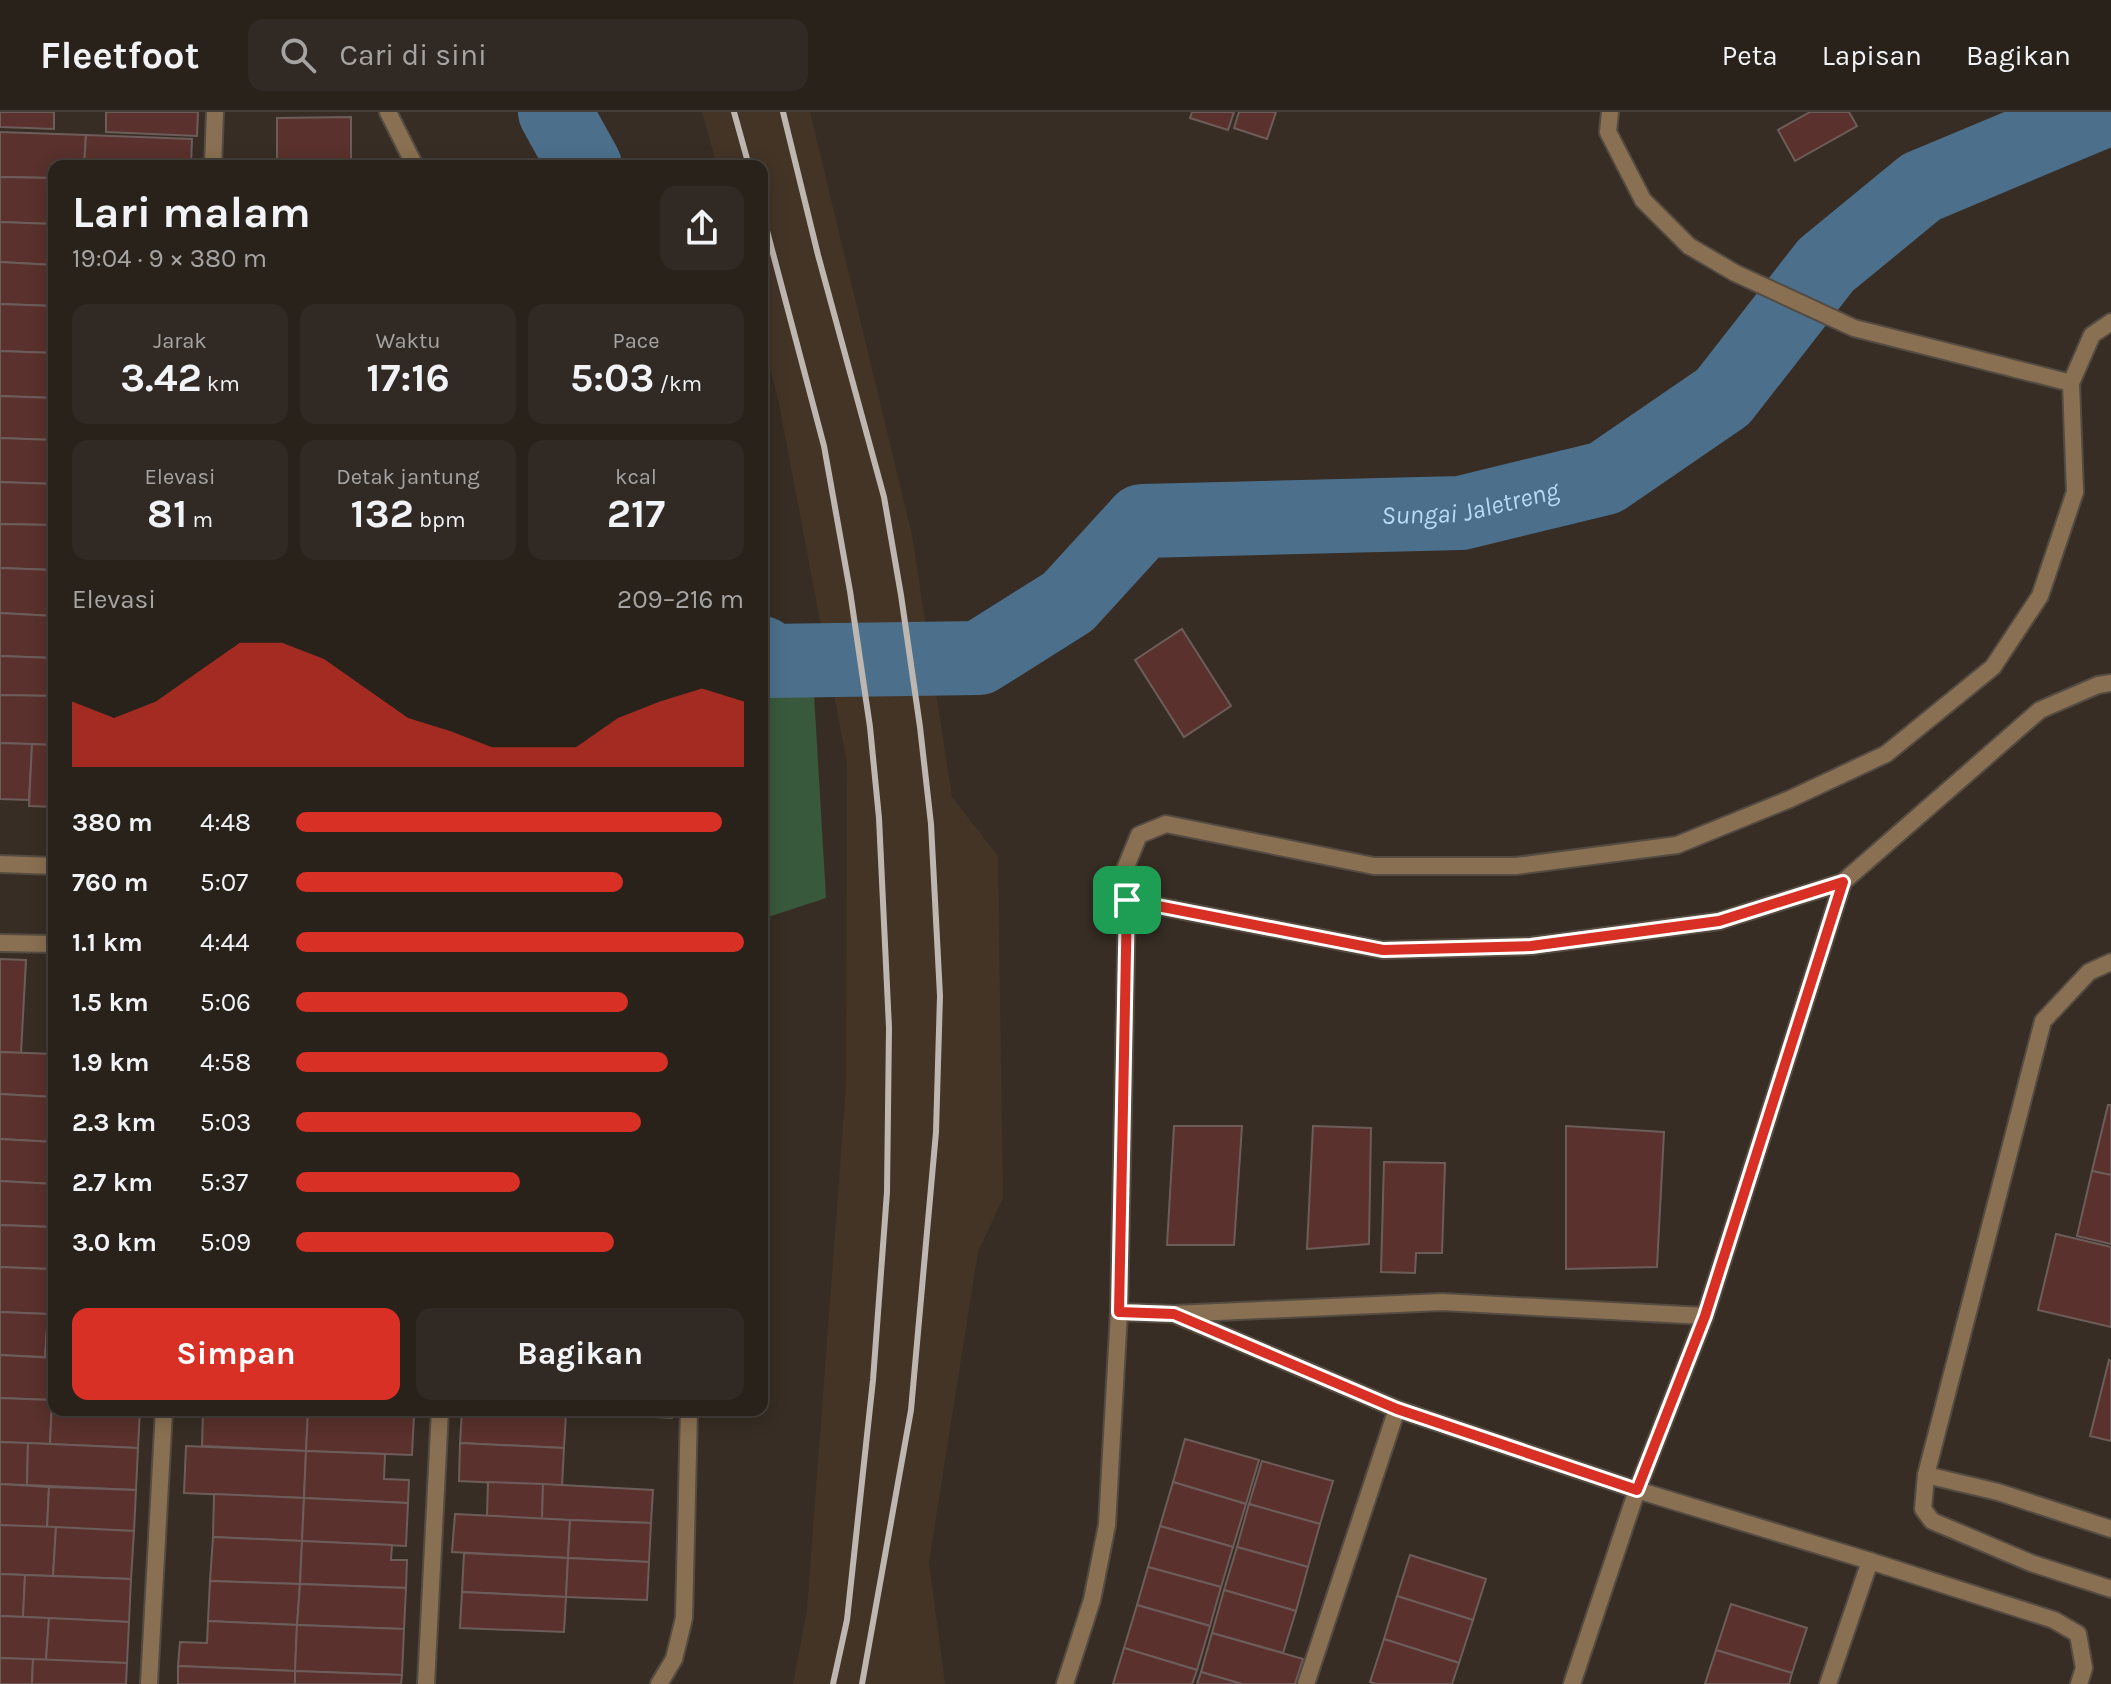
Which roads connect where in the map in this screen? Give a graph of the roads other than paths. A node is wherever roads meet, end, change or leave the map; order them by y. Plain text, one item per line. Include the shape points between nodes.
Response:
1 (215, 112) edge
2 (388, 112) edge
3 (1610, 112) edge
4 (213, 160) edge
5 (412, 160) edge
6 (2111, 322) edge
7 (2071, 383) junction
8 (2111, 683) edge
9 (0, 864) edge
10 (48, 866) edge
11 (1843, 882) junction
12 (1127, 900) junction
13 (0, 943) edge
14 (48, 944) edge
15 (2111, 962) edge
16 (1119, 1312) junction
17 (1174, 1314) junction
18 (1705, 1316) junction
19 (1397, 1409) junction
20 (164, 1416) edge
21 (440, 1416) edge
22 (689, 1416) edge
23 (1926, 1475) junction
24 (1637, 1490) junction
25 (2111, 1529) edge
26 (1870, 1561) junction
27 (2111, 1589) edge
28 (149, 1684) edge
29 (426, 1684) edge
30 (659, 1684) edge
31 (1065, 1684) edge
32 (1306, 1684) edge
33 (1572, 1684) edge
34 (1828, 1684) edge
35 (2079, 1684) edge

1 - 4 street
2 - 5 street
3 - 7 street via 1608,132 1643,200 1689,246 1854,328
6 - 7 street via 2092,335
7 - 12 street via 2075,492 2040,596 1993,667 1886,754 1677,845 1516,866 1374,866 1166,824 1139,835 1125,869
8 - 11 street via 2040,710
9 - 10 street
11 - 12 street via 1719,921 1531,946 1383,950
11 - 18 street
12 - 16 street
13 - 14 street
15 - 23 street via 2089,972 2043,1021
16 - 17 street
16 - 31 street via 1107,1525 1092,1600
17 - 18 street via 1442,1302
17 - 19 street
18 - 24 street
19 - 24 street
19 - 32 street
20 - 28 street
21 - 29 street
22 - 30 street via 684,1618 674,1659
23 - 25 street
23 - 27 street via 1923,1509 1932,1521 2031,1563
24 - 26 street
24 - 33 street
26 - 34 street
26 - 35 street via 2054,1620 2078,1634 2084,1668

